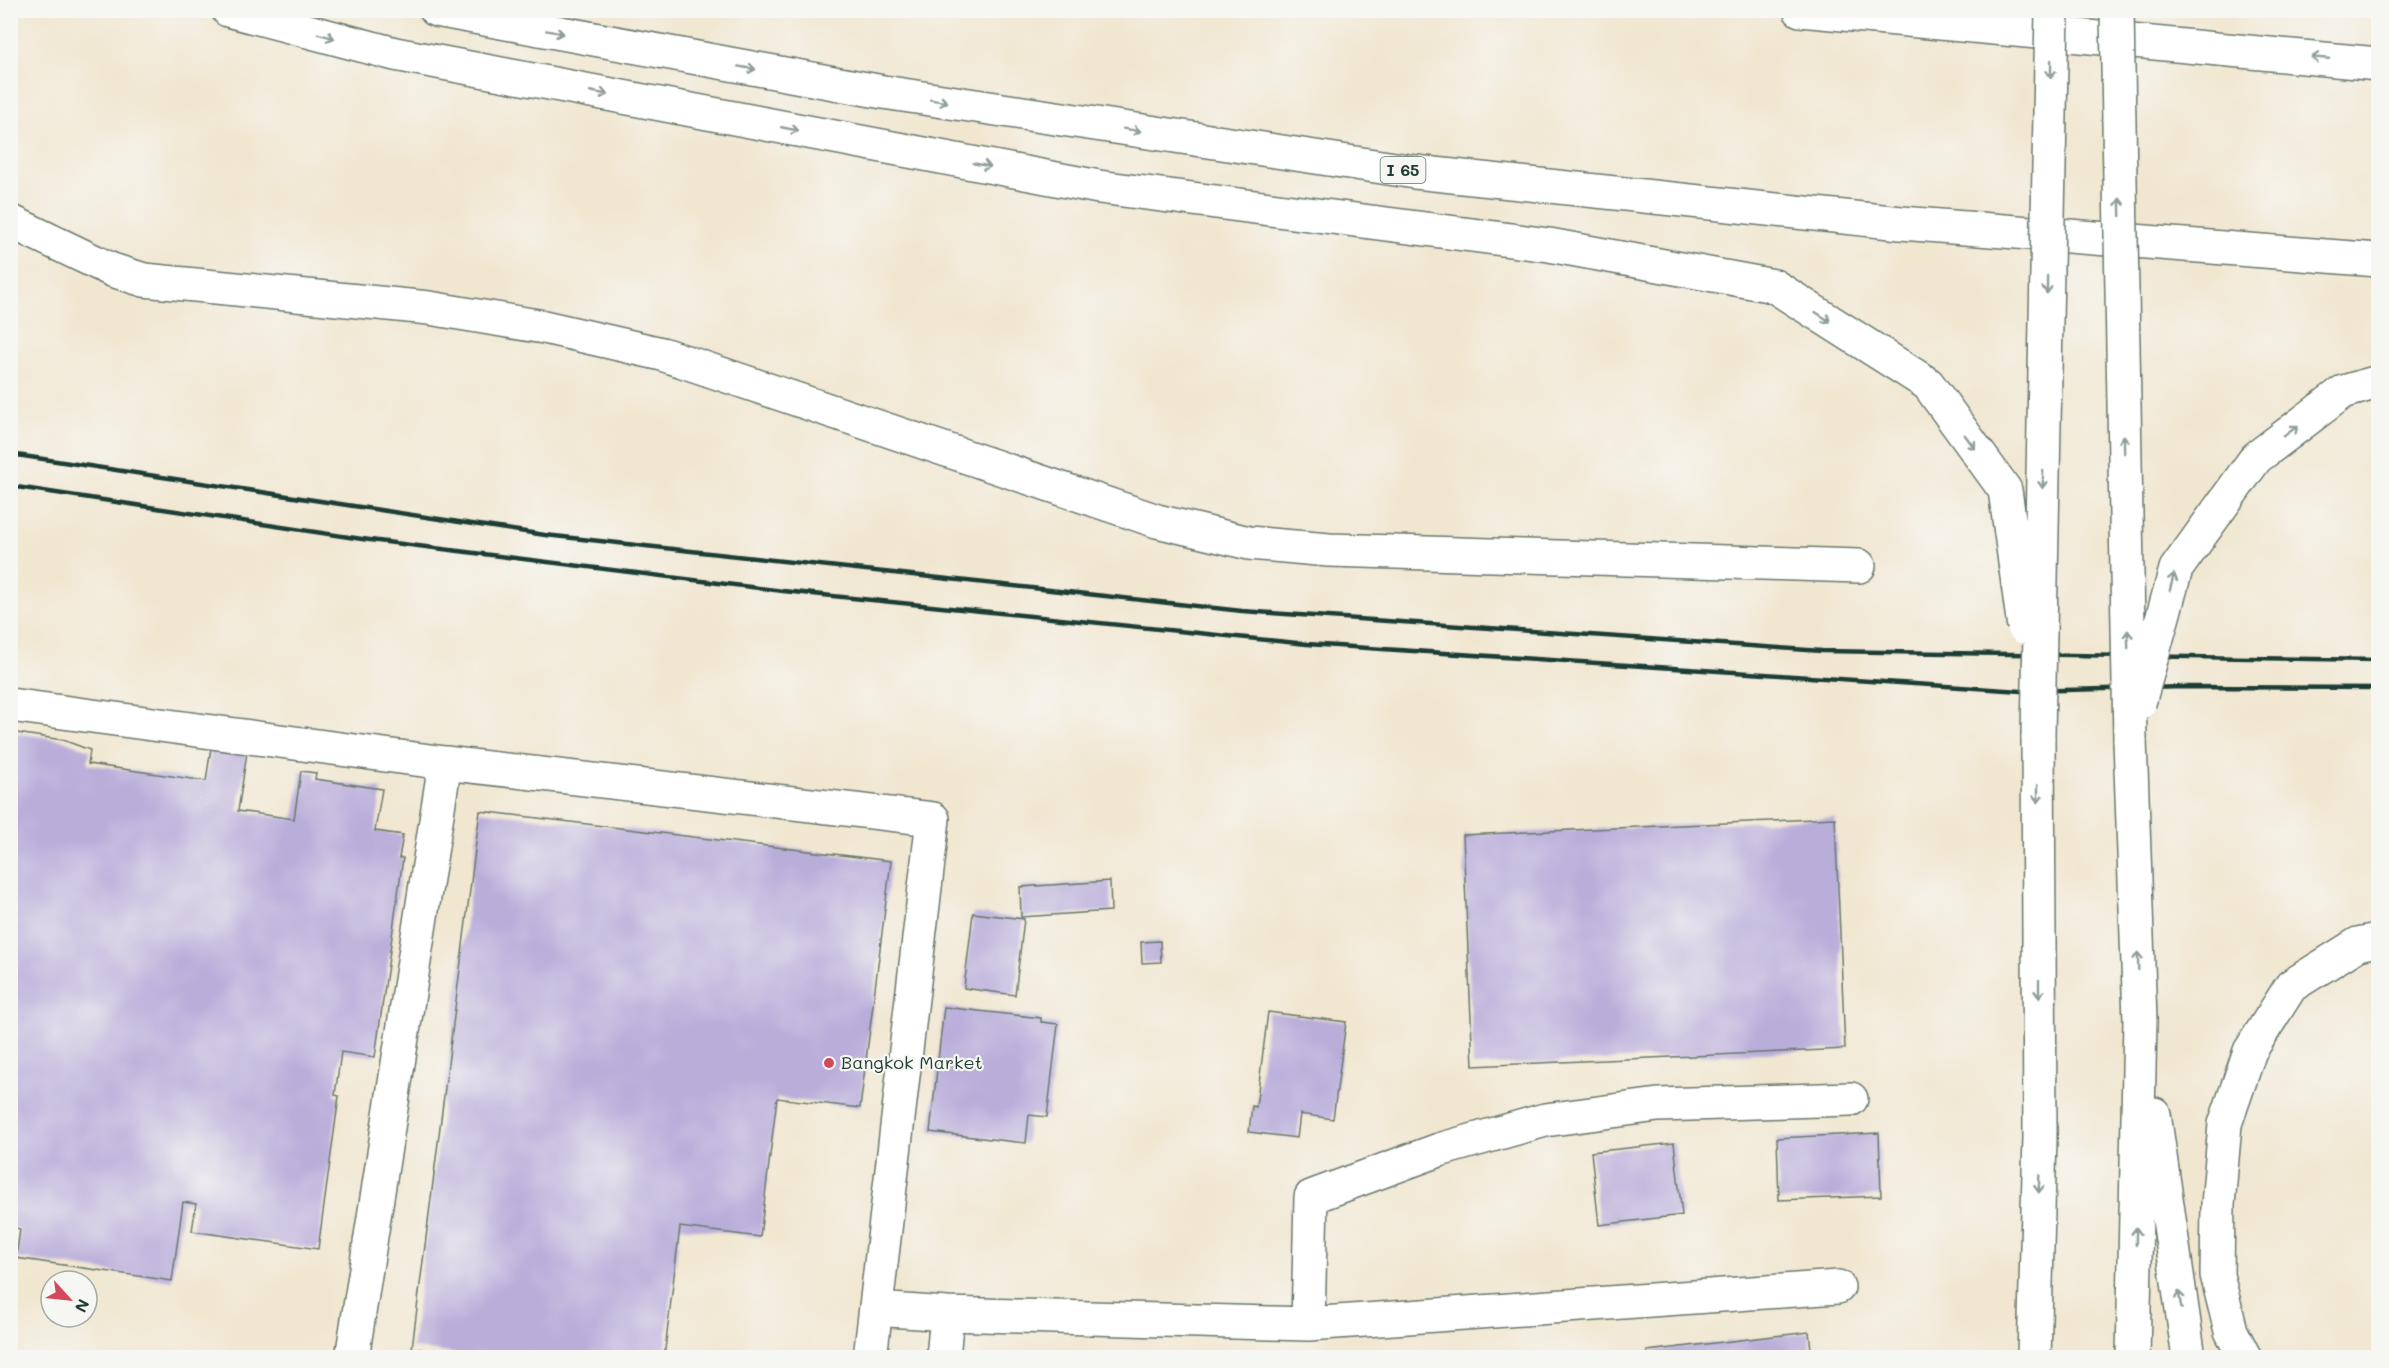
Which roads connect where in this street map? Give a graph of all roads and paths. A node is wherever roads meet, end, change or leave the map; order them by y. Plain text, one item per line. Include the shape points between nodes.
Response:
1 (228, 10) edge
2 (436, 10) edge
3 (1800, 10) edge
4 (2052, 10) edge
5 (2116, 10) edge
6 (2379, 64) edge
7 (10, 221) edge
8 (2379, 260) edge
9 (2379, 382) edge
10 (1859, 566) dead end
11 (10, 705) edge
12 (2038, 736) junction
13 (2130, 740) junction
14 (445, 764) junction
15 (2379, 940) edge
16 (2140, 1020) junction
17 (1851, 1099) dead end
18 (1838, 1287) dead end
19 (876, 1309) junction
20 (947, 1314) junction
21 (1308, 1324) junction
22 (352, 1358) edge
23 (870, 1358) edge
24 (943, 1358) edge
25 (2034, 1358) edge
26 (2133, 1358) edge
27 (2189, 1358) edge
28 (2245, 1358) edge

1 -> 12 main road, bridge via 395,54 1099,188 1549,245 1774,286 1928,384 2005,490
2 -> 8 main road, I 65 via 883,92 1415,172 1901,223
6 -> 3 main road
4 -> 12 main road, bridge
13 -> 5 main road, bridge
7 - 10 main road via 112,270 144,280 429,308 544,327 662,354 1093,501 1249,543 1329,550
13 -> 9 main road, bridge via 2176,569 2256,458 2343,392
11 - 14 main road
12 -> 25 main road via 2040,1137
16 -> 13 main road
14 - 19 main road via 933,819
14 - 22 main road
15 - 28 main road via 2358,944 2291,986 2250,1051 2225,1124 2217,1275 2231,1331
26 -> 16 main road
27 -> 16 main road
17 - 21 main road via 1658,1105 1545,1120 1439,1150 1311,1197
18 - 21 main road
19 - 20 main road
19 - 23 main road
20 - 21 main road
20 - 24 main road

